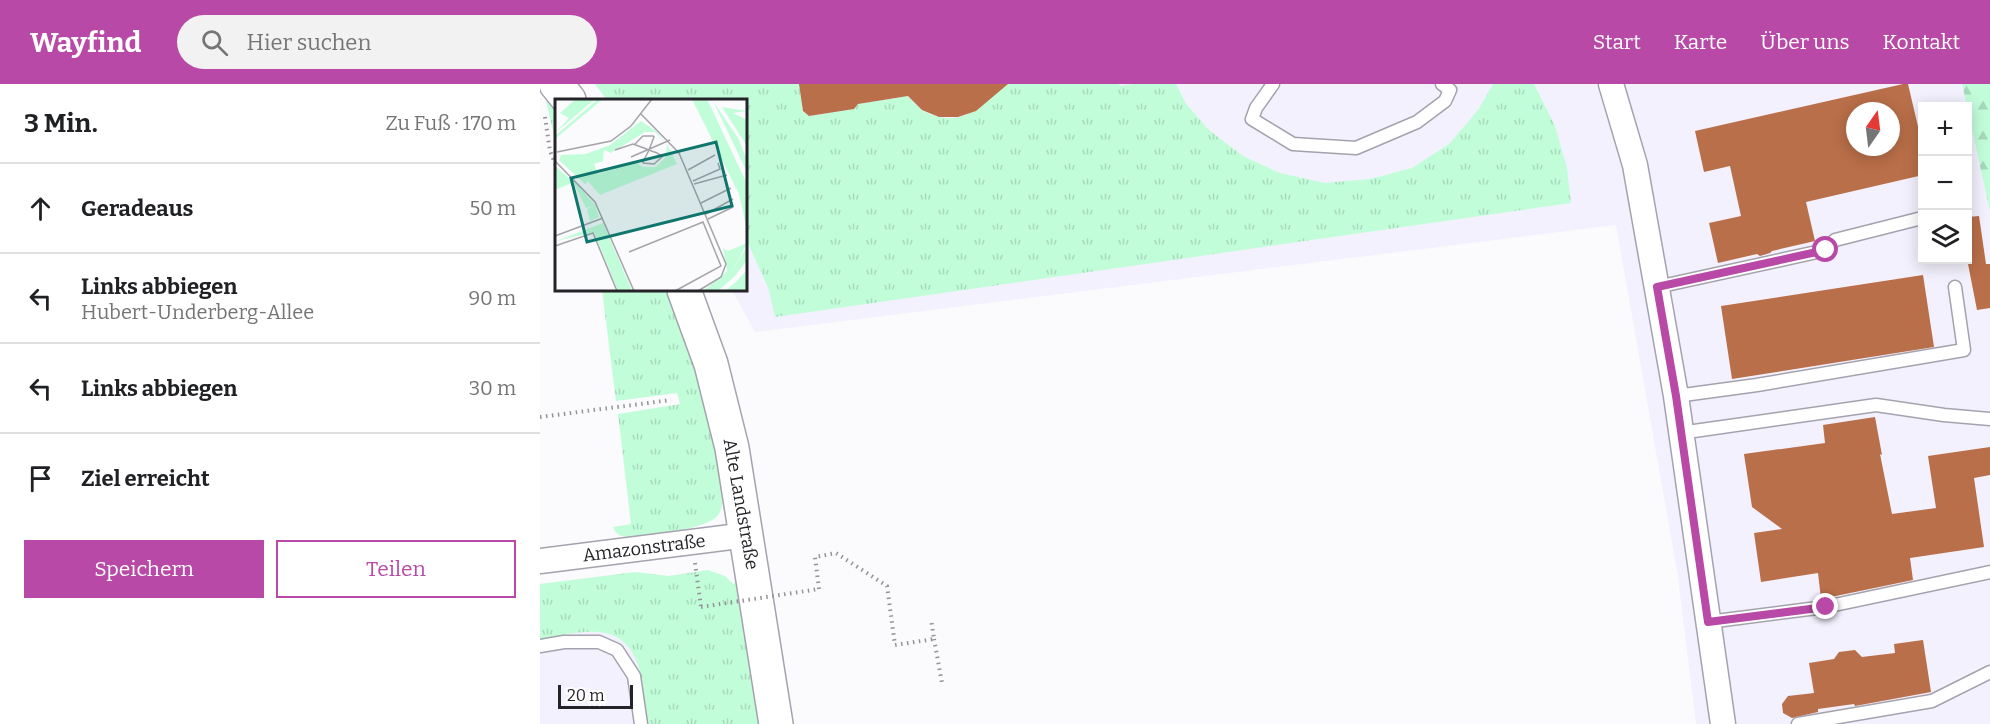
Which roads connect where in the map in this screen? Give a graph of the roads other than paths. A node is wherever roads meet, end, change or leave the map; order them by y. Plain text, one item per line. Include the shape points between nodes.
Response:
1 (1274, 84) edge
2 (1442, 84) edge
3 (1611, 84) edge
4 (1918, 219) edge
5 (1657, 287) junction
6 (1955, 287) dead end
7 (684, 291) edge
8 (1676, 396) junction
9 (1990, 418) edge
10 (1680, 433) junction
11 (747, 535) junction
12 (540, 561) edge
13 (1990, 572) edge
14 (1708, 622) junction
15 (540, 646) edge
16 (1990, 672) edge
17 (641, 724) edge
18 (776, 724) edge
19 (1723, 724) edge
20 (1798, 724) edge

1 - 2 lane via 1252,119 1293,144 1356,148 1417,122 1445,101 1449,90
3 - 5 street via 1635,165
4 - 5 lane via 1835,240 1826,250
5 - 8 street
6 - 8 lane via 1964,350
7 - 11 street, Alte Landstraße via 723,408
8 - 10 street
9 - 10 lane via 1876,405
10 - 14 street
11 - 12 street, Amazonstraße
11 - 18 street, Alte Landstraße
13 - 14 lane via 1826,607
14 - 19 street
15 - 17 lane via 599,642 617,650 634,676
16 - 20 lane via 1932,701

